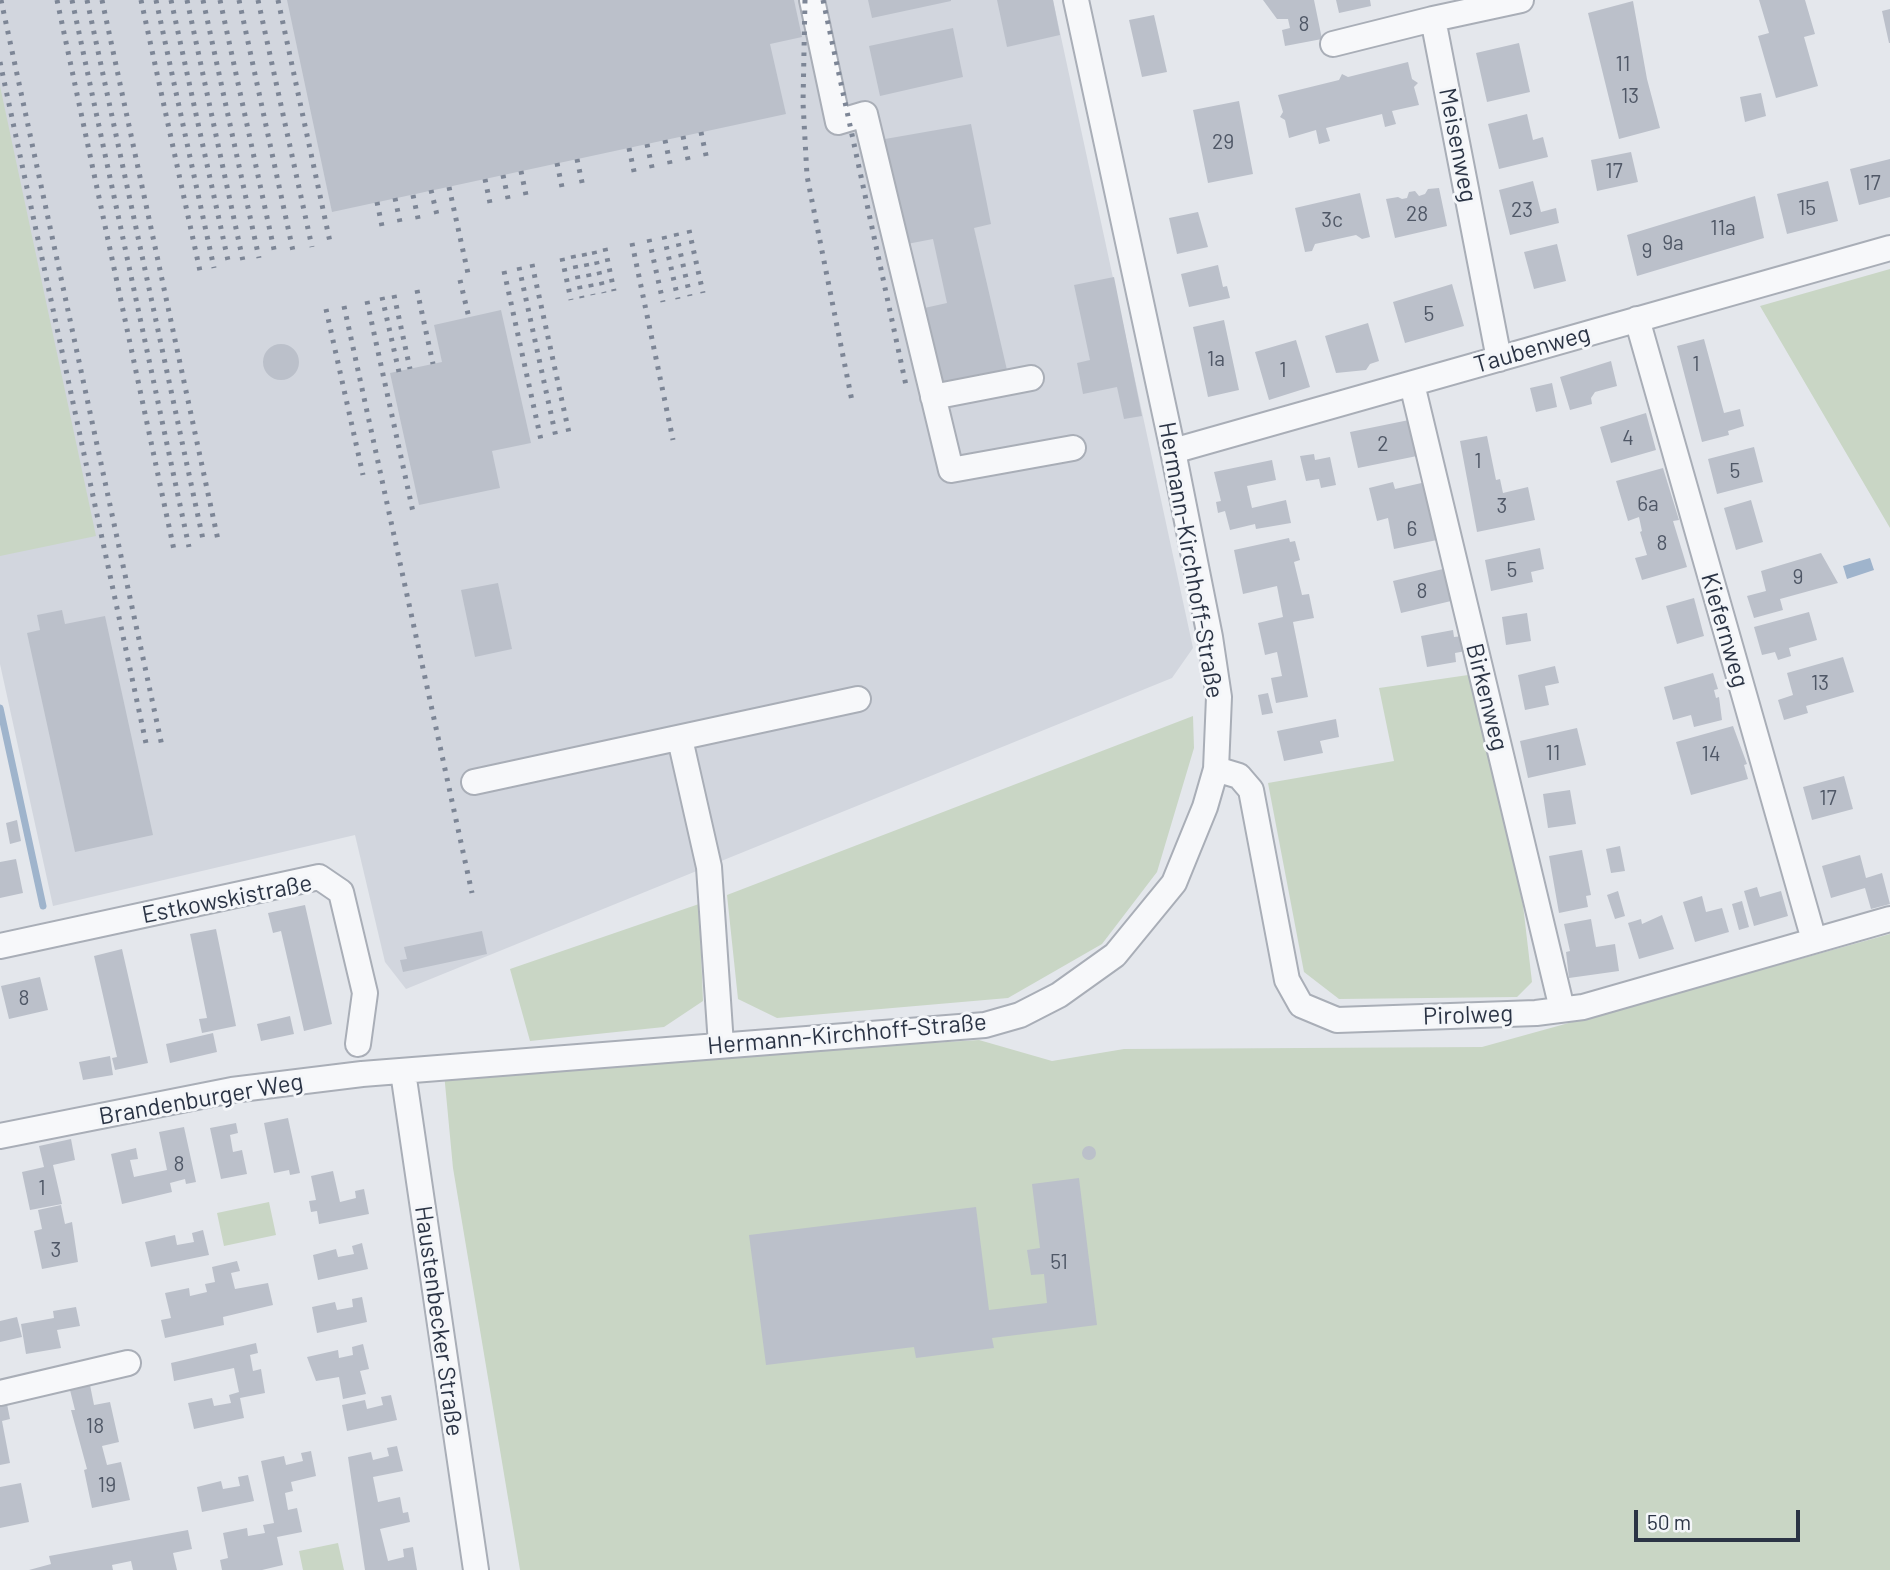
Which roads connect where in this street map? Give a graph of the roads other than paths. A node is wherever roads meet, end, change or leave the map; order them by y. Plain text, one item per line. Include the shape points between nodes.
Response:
1 (812, 0) edge
2 (1076, 0) edge
3 (1521, 0) edge
4 (1433, 19) junction
5 (1333, 44) dead end
6 (1890, 248) edge
7 (1637, 319) junction
8 (1499, 359) junction
9 (1031, 378) dead end
10 (1412, 384) junction
11 (933, 397) junction
12 (1073, 448) dead end
13 (1174, 451) junction
14 (858, 699) dead end
15 (680, 739) junction
16 (1216, 769) junction
17 (474, 782) dead end
18 (1890, 919) edge
19 (1814, 940) junction
20 (0, 946) edge
21 (1562, 1009) junction
22 (358, 1044) dead end
23 (722, 1045) junction
24 (403, 1072) junction
25 (0, 1136) edge
26 (128, 1363) dead end
27 (0, 1393) edge
28 (476, 1570) edge

1 - 11 street via 838,122 865,114
2 - 13 street, Hermann-Kirchhoff-Straße
3 - 4 street
4 - 5 street
4 - 8 street, Meisenweg
6 - 7 street, Taubenweg
7 - 8 street, Taubenweg
7 - 19 street, Kiefernweg
8 - 10 street, Taubenweg
9 - 11 street
10 - 13 street, Taubenweg
10 - 21 street, Birkenweg
11 - 12 street via 951,470
13 - 16 street, Hermann-Kirchhoff-Straße via 1219,697
14 - 15 street
15 - 17 street
15 - 23 street via 709,867
16 - 21 street, Pirolweg via 1239,776 1251,790 1287,980 1301,1005 1337,1020
16 - 23 street, Hermann-Kirchhoff-Straße via 1174,883 1115,955 1059,995 985,1026
18 - 19 street, Pirolweg
19 - 21 street, Pirolweg via 1583,1007
20 - 22 street, Estkowskistraße via 319,877 341,892 365,993
23 - 24 street, Hermann-Kirchhoff-Straße
24 - 25 street, Brandenburger Weg via 232,1090
24 - 28 street, Haustenbecker Straße
26 - 27 street

